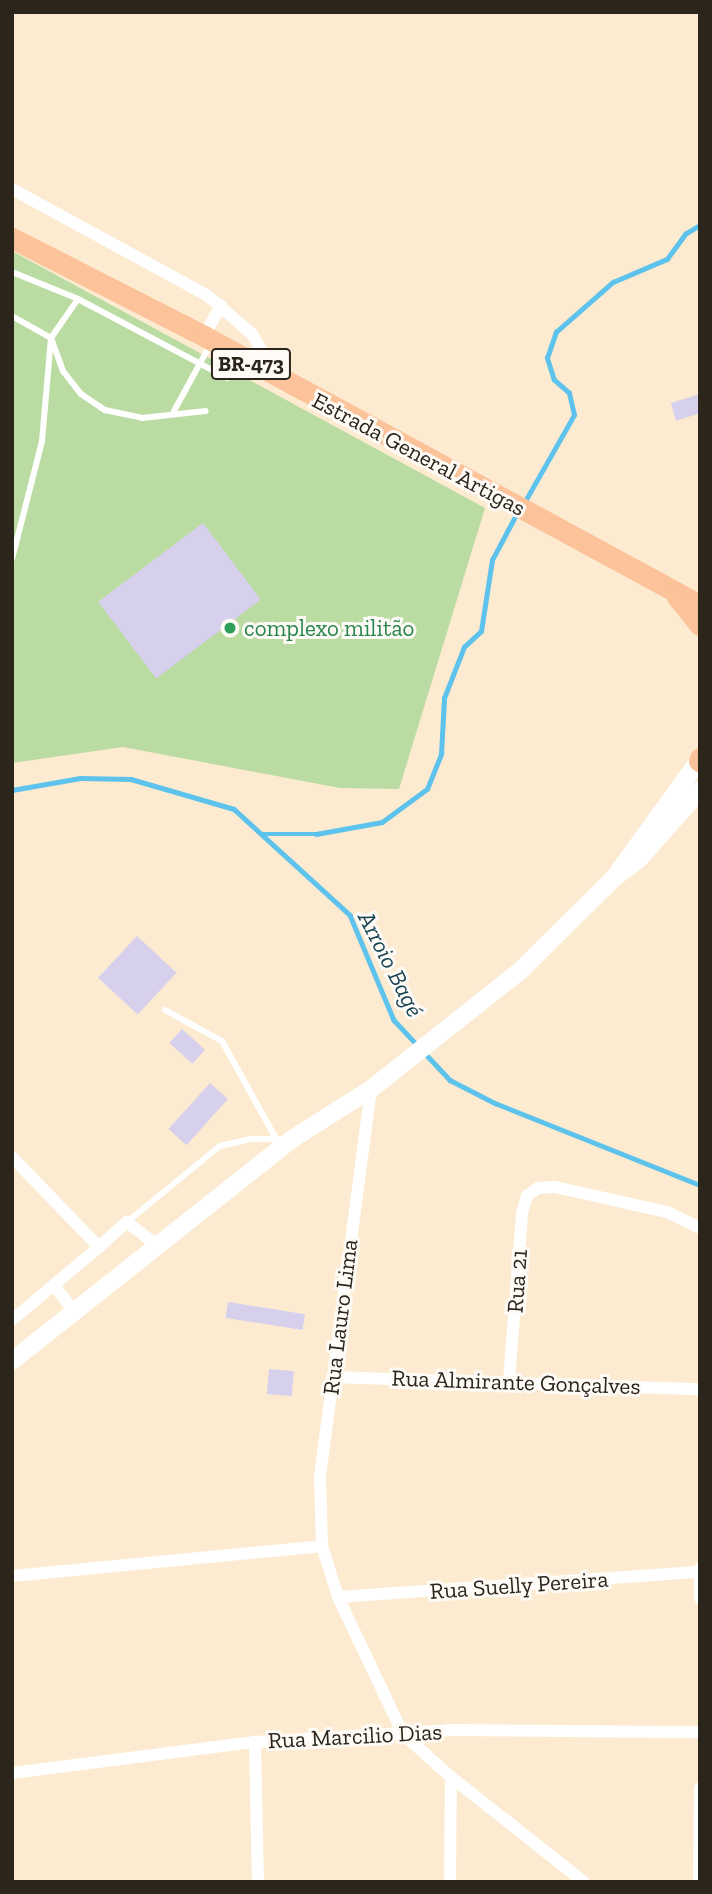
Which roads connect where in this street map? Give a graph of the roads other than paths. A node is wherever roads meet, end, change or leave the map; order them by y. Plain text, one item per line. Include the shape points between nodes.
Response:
1 (12, 189) edge
2 (12, 238) edge
3 (12, 272) edge
4 (78, 299) junction
5 (220, 305) junction
6 (12, 316) edge
7 (51, 338) junction
8 (208, 338) junction
9 (201, 364) junction
10 (227, 378) dead end
11 (278, 379) junction
12 (174, 411) junction
13 (206, 411) dead end
14 (12, 559) edge
15 (676, 596) junction
16 (700, 604) edge
17 (700, 618) edge
18 (700, 625) edge
19 (699, 759) edge
20 (700, 790) edge
21 (615, 877) junction
22 (164, 1010) dead end
23 (378, 1084) junction
24 (284, 1139) junction
25 (12, 1157) edge
26 (127, 1222) junction
27 (700, 1228) edge
28 (158, 1246) junction
29 (99, 1247) junction
30 (54, 1285) junction
31 (75, 1311) junction
32 (12, 1320) edge
33 (12, 1361) edge
34 (332, 1377) junction
35 (509, 1380) junction
36 (700, 1389) edge
37 (322, 1546) junction
38 (700, 1571) edge
39 (12, 1576) edge
40 (338, 1597) junction
41 (700, 1598) edge
42 (700, 1732) edge
43 (403, 1734) junction
44 (255, 1742) junction
45 (12, 1773) edge
46 (451, 1777) junction
47 (700, 1788) edge
48 (258, 1882) edge
49 (450, 1882) edge
50 (584, 1882) edge
51 (699, 1882) edge

1 - 5 street
2 - 8 main road, Estrada General Artigas / BR-473
3 - 4 lane
4 - 7 lane
4 - 9 lane
5 - 8 street
5 - 11 street via 252,334
6 - 7 lane
7 - 12 lane via 75,387 105,410 142,418
7 - 14 lane via 42,441
8 - 9 lane
8 - 11 main road, Estrada General Artigas / BR-473
9 - 10 lane
9 - 12 lane
11 - 15 main road, Estrada General Artigas / BR-473
12 - 13 lane
15 - 16 main road
15 - 17 main road
15 - 18 main road
19 - 21 main road via 634,844
20 - 21 main road via 639,859
21 - 23 main road via 521,970
22 - 24 lane via 222,1041
23 - 24 main road
23 - 34 street, Rua Lauro Lima
24 - 26 lane via 220,1146
24 - 28 main road
25 - 29 street
26 - 28 street
26 - 29 street
27 - 35 street, Rua 21 via 667,1212 555,1187 538,1188 527,1196
28 - 31 main road
29 - 30 street
30 - 31 street
30 - 32 street
31 - 33 main road
34 - 35 street, Rua Almirante Gonçalves
34 - 37 street, Rua Lauro Lima via 320,1478
35 - 36 street, Rua Almirante Gonçalves
37 - 39 street
37 - 40 street, Rua Lauro Lima
38 - 40 street, Rua Suelly Pereira
38 - 41 street
40 - 43 street, Rua Lauro Lima
42 - 43 street, Rua Marcilio Dias via 531,1727
43 - 44 street, Rua Marcilio Dias
43 - 46 street
44 - 45 street, Rua Marcilio Dias
44 - 48 street
46 - 49 street
46 - 50 street
47 - 51 street

